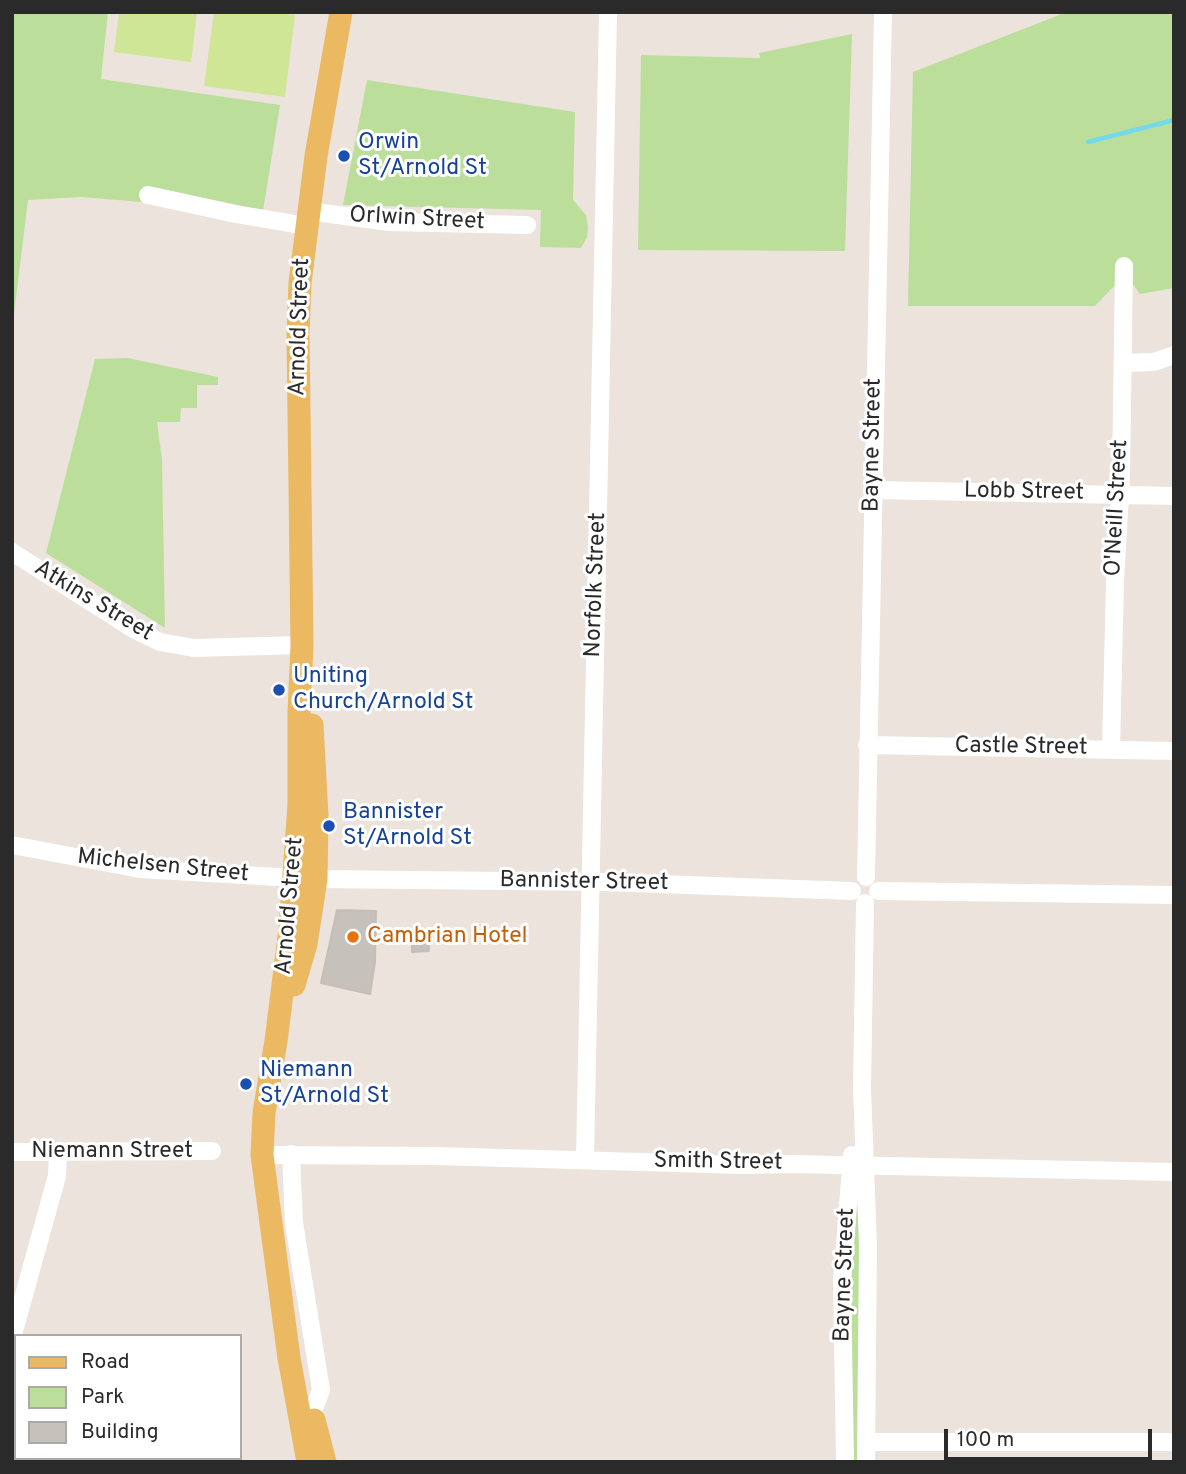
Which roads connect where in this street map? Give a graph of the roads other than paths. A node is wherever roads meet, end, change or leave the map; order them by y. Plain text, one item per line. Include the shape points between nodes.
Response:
1 (341, 12) edge
2 (608, 12) edge
3 (883, 12) edge
4 (148, 195) dead end
5 (307, 218) junction
6 (527, 225) dead end
7 (1125, 266) dead end
8 (1174, 355) edge
9 (1124, 363) junction
10 (874, 491) junction
11 (1120, 495) junction
12 (1174, 496) edge
13 (12, 552) edge
14 (302, 645) junction
15 (867, 745) junction
16 (1111, 749) junction
17 (1174, 751) edge
18 (12, 845) edge
19 (305, 879) junction
20 (592, 882) junction
21 (870, 891) junction
22 (1174, 895) edge
23 (212, 1151) dead end
24 (12, 1152) edge
25 (58, 1152) junction
26 (291, 1154) junction
27 (261, 1155) junction
28 (585, 1159) junction
29 (858, 1165) junction
30 (1174, 1172) edge
31 (285, 1316) junction
32 (12, 1338) edge
33 (312, 1414) junction
34 (867, 1442) junction
35 (1174, 1442) edge
36 (308, 1462) edge
37 (325, 1462) edge
38 (845, 1462) edge
39 (866, 1462) edge

1 - 5 main road, Arnold Street
2 - 20 street, Norfolk Street
3 - 10 street, Bayne Street
4 - 5 street, Orlwin Street via 236,214
5 - 6 street, Orlwin Street
5 - 14 main road, Arnold Street via 298,334
7 - 9 street, O'Neill Street
8 - 9 street via 1154,362
9 - 11 street, O'Neill Street
10 - 11 street, Lobb Street
10 - 15 street, Bayne Street
11 - 12 street, Lobb Street
11 - 16 street, O'Neill Street
13 - 14 street, Atkins Street via 160,642 194,648
14 - 19 main road, Arnold Street via 299,806
15 - 16 street, Castle Street
15 - 21 street, Bayne Street
16 - 17 street, Castle Street
18 - 19 street, Michelsen Street via 140,870
19 - 20 street, Bannister Street
19 - 27 main road, Arnold Street via 264,1113
20 - 21 street, Bannister Street via 852,891 856,900
20 - 28 street, Norfolk Street
21 - 22 street
21 - 29 street, Bayne Street via 862,1089 853,1136
23 - 25 street, Niemann Street
24 - 25 street, Niemann Street
25 - 32 street via 57,1176
26 - 27 street, Smith Street
26 - 28 street, Smith Street
26 - 33 street, Arnold Street via 293,1215 321,1390
27 - 31 main road, Arnold Street
28 - 29 street, Smith Street
29 - 30 street, Smith Street
29 - 34 street, Bayne Street via 868,1245
29 - 38 street, Bayne Street via 842,1282
31 - 33 main road, Arnold Street
31 - 36 main road, Arnold Street
33 - 37 main road, Arnold Street
34 - 35 street
34 - 39 street, Bayne Street

